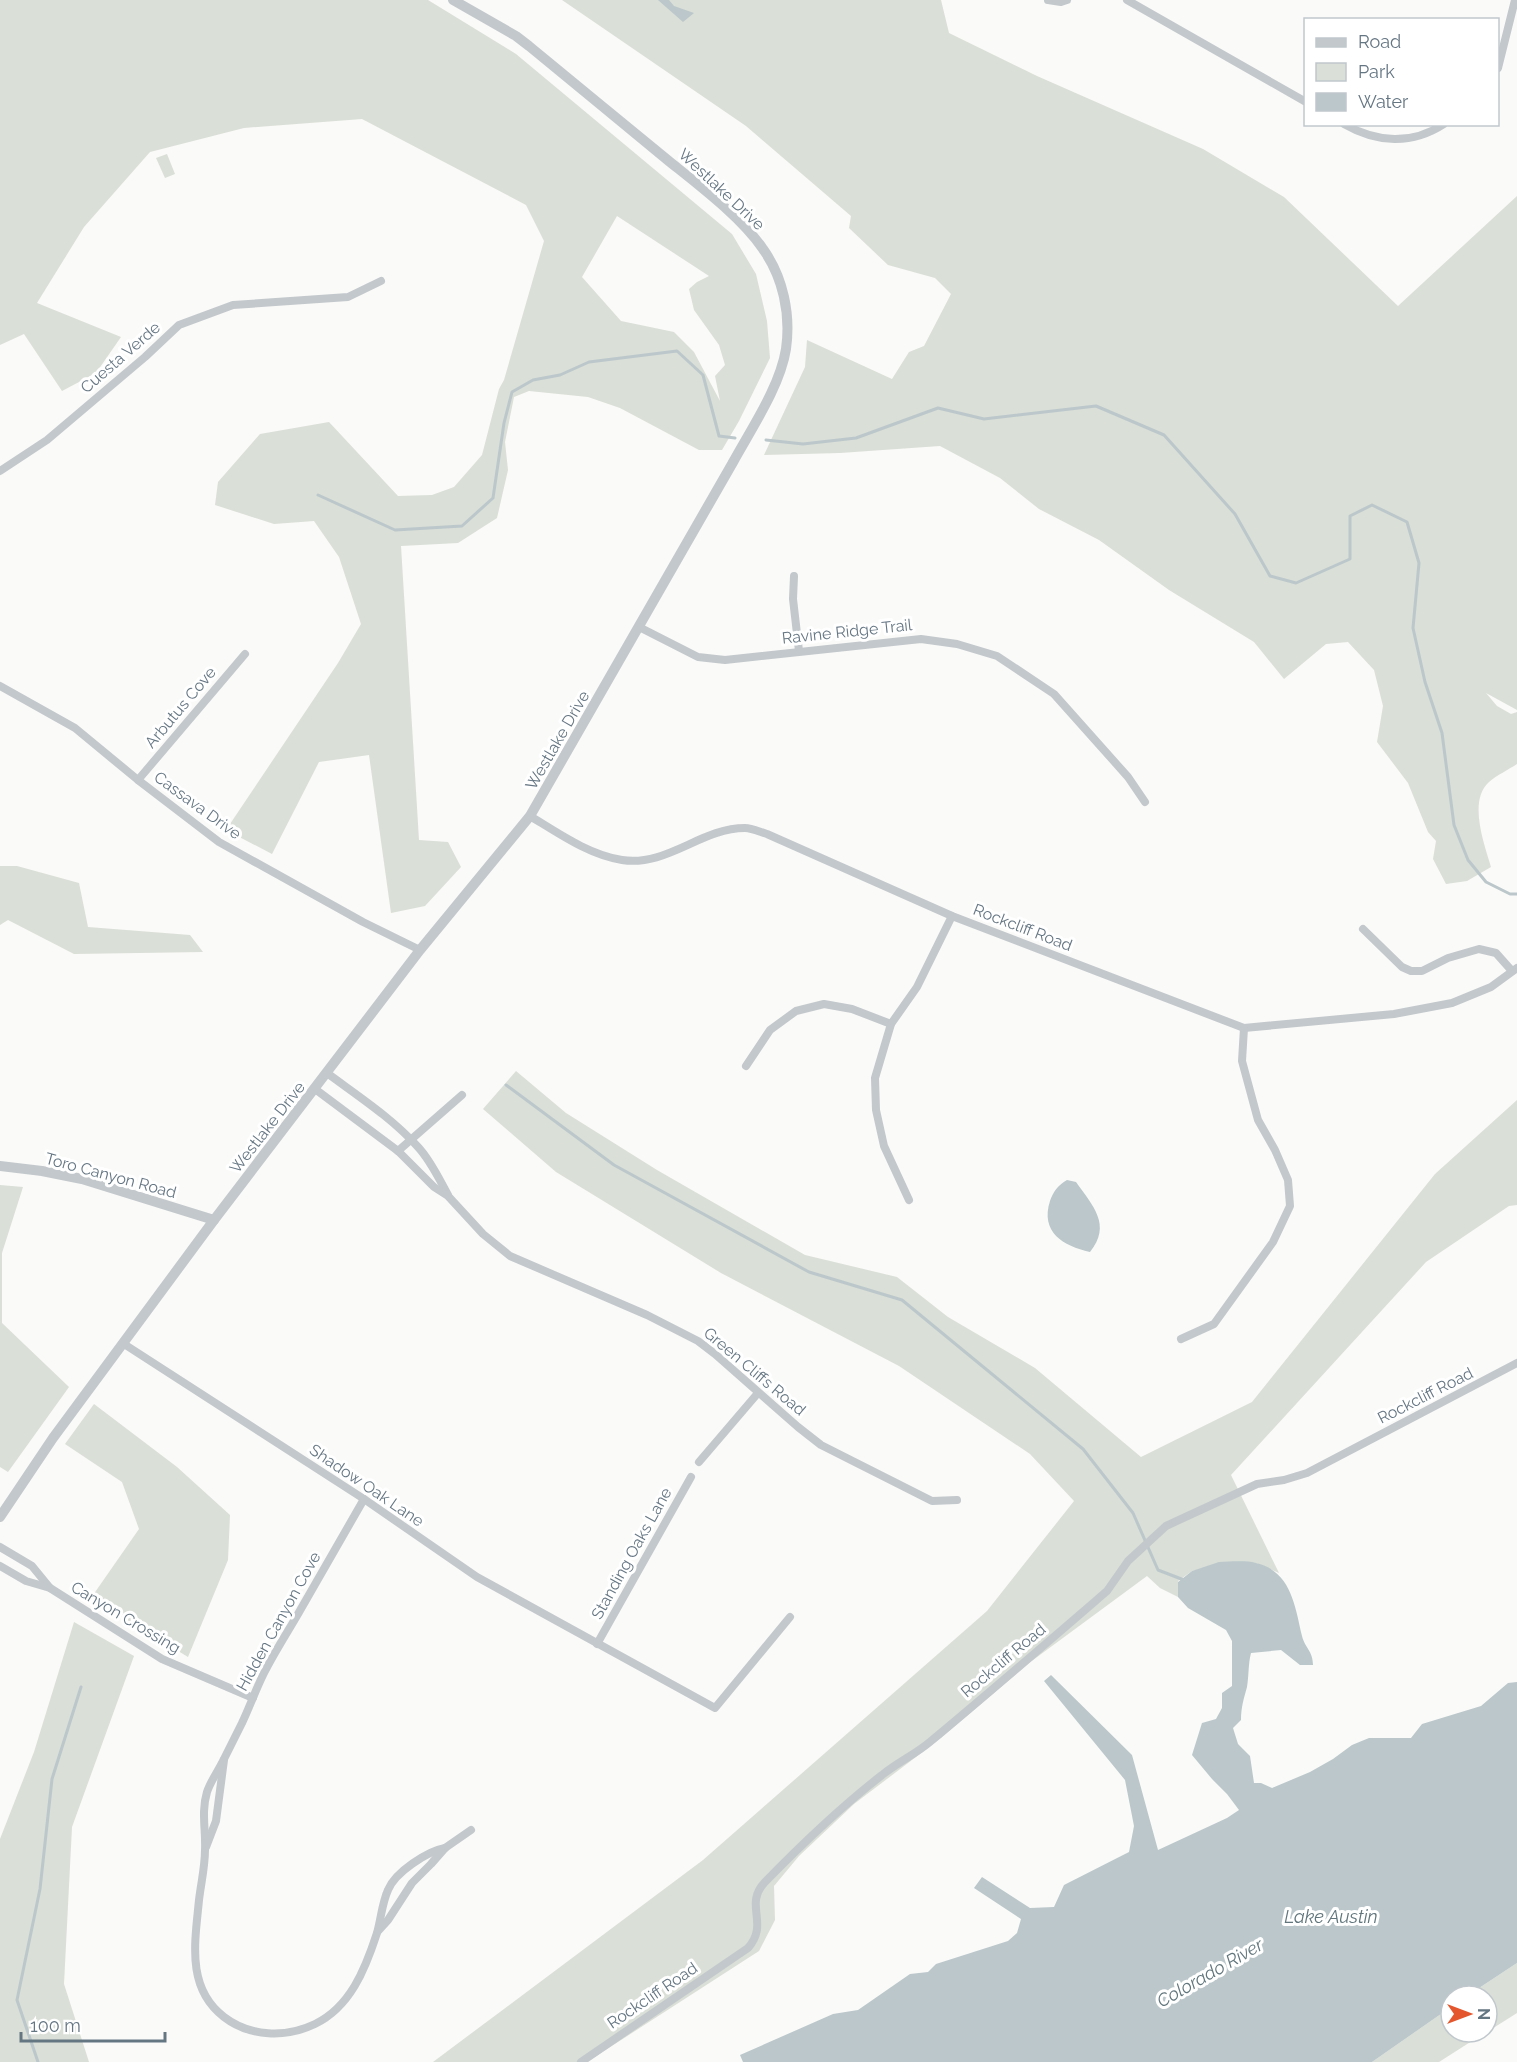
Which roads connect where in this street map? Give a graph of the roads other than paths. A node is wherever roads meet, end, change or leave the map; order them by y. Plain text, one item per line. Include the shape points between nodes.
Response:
1 (453, 0) edge
2 (1048, 0) edge
3 (1067, 0) edge
4 (1127, 0) edge
5 (1515, 0) edge
6 (1499, 62) edge
7 (1304, 101) edge
8 (1348, 126) edge
9 (1440, 126) edge
10 (381, 281) dead end
11 (0, 471) edge
12 (794, 576) dead end
13 (639, 627) junction
14 (799, 651) junction
15 (245, 654) dead end
16 (0, 686) edge
17 (138, 780) junction
18 (1144, 802) dead end
19 (530, 816) junction
20 (952, 916) junction
21 (1363, 929) dead end
22 (420, 950) junction
23 (1514, 969) edge
24 (891, 1024) junction
25 (1244, 1028) junction
26 (746, 1066) dead end
27 (327, 1073) junction
28 (315, 1089) junction
29 (462, 1095) dead end
30 (411, 1141) junction
31 (398, 1151) junction
32 (0, 1166) edge
33 (448, 1196) junction
34 (909, 1200) dead end
35 (214, 1220) junction
36 (1181, 1340) dead end
37 (124, 1344) junction
38 (1517, 1363) edge
39 (758, 1393) junction
40 (699, 1462) dead end
41 (691, 1477) dead end
42 (364, 1499) junction
43 (957, 1500) dead end
44 (0, 1516) edge
45 (0, 1547) edge
46 (0, 1566) edge
47 (50, 1588) junction
48 (790, 1617) dead end
49 (597, 1644) junction
50 (253, 1698) junction
51 (224, 1760) junction
52 (471, 1830) dead end
53 (445, 1848) junction
54 (206, 1849) junction
55 (378, 1932) junction
56 (581, 2062) edge

1 - 13 street, Westlake Drive via 516,36 693,180 741,223 763,248 776,271 787,316 781,366 753,427
2 - 3 street
4 - 7 street
5 - 6 street
8 - 9 street via 1370,137 1394,140 1419,137
10 - 11 street, Cuesta Verde via 348,297 233,305 179,325 47,440
12 - 14 street
13 - 14 street, Ravine Ridge Trail via 698,657 725,660
13 - 19 street, Westlake Drive
14 - 18 street, Ravine Ridge Trail via 921,639 997,656 1054,694 1128,777
15 - 17 street, Arbutus Cove
16 - 17 street, Cassava Drive via 75,728
17 - 22 street, Cassava Drive via 219,842
19 - 20 street, Rockcliff Road via 570,840 623,860 669,855 716,831 747,828
19 - 22 street, Westlake Drive
20 - 24 street via 917,987
20 - 25 street, Rockcliff Road
21 - 23 street via 1411,971 1479,949 1496,952
22 - 27 street, Westlake Drive
23 - 25 street, Rockcliff Road via 1491,987 1452,1003 1394,1014
24 - 26 street via 852,1009 824,1005 796,1011 770,1030
24 - 34 street via 875,1078 876,1110 884,1146
25 - 36 street via 1242,1061 1258,1120 1287,1180 1290,1206 1273,1242 1214,1324
27 - 28 street, Westlake Drive
27 - 30 street, Green Cliffs Road
28 - 31 street, Green Cliffs Road
28 - 35 street, Westlake Drive
29 - 30 street
30 - 31 street
30 - 33 street, Green Cliffs Road via 436,1172
31 - 33 street, Green Cliffs Road
32 - 35 street, Toro Canyon Road via 82,1179
33 - 39 street, Green Cliffs Road via 510,1256 698,1341
35 - 37 street, Westlake Drive
37 - 42 street, Shadow Oak Lane
37 - 44 street, Westlake Drive via 52,1438
38 - 56 street, Rockcliff Road via 1306,1473 1257,1484 1166,1526 1128,1562 1107,1591 929,1743 884,1773 763,1884 755,1899 759,1928 748,1948
39 - 40 street
39 - 43 street, Green Cliffs Road via 821,1445 932,1502
41 - 49 street, Standing Oaks Lane
42 - 49 street, Shadow Oak Lane via 477,1577
42 - 50 street, Hidden Canyon Cove
45 - 47 street, Canyon Crossing via 32,1566
46 - 47 street, Canyon Crossing via 26,1581
47 - 50 street, Canyon Crossing via 162,1659
48 - 49 street, Shadow Oak Lane via 715,1708
50 - 51 street, Hidden Canyon Cove
51 - 54 street, Hidden Canyon Cove via 216,1821
51 - 54 street, Hidden Canyon Cove via 207,1792 203,1818
52 - 53 street, Hidden Canyon Cove
53 - 55 street, Hidden Canyon Cove via 412,1882
53 - 55 street, Hidden Canyon Cove via 435,1850 393,1881
54 - 55 street, Hidden Canyon Cove via 194,1951 197,1977 206,1998 229,2021 248,2030 275,2034 313,2025 337,2010 356,1985

